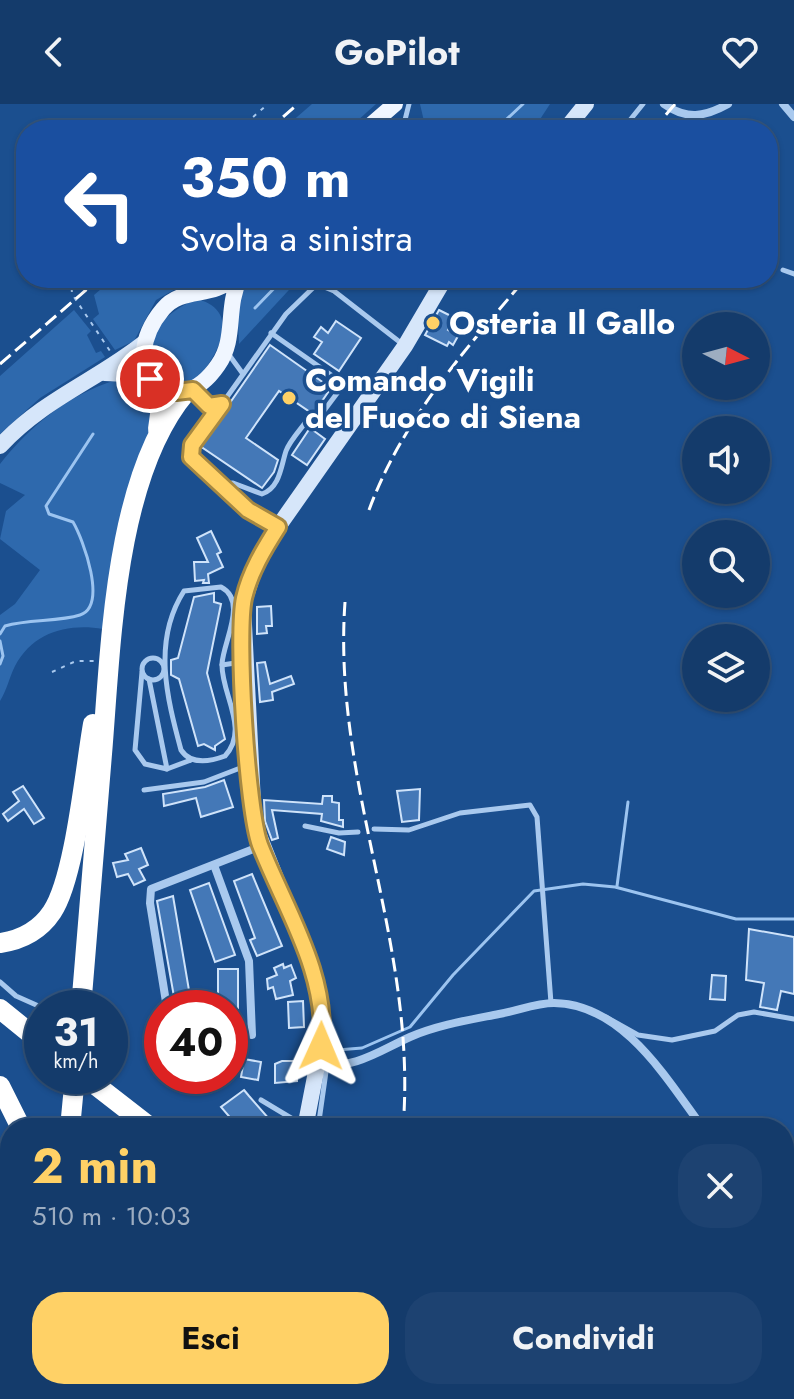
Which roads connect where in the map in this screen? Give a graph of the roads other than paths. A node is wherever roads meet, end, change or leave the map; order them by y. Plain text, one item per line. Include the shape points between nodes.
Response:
1 (395, 104) edge
2 (586, 104) edge
3 (643, 104) edge
4 (664, 104) edge
5 (728, 104) edge
6 (783, 104) edge
7 (691, 116) junction
8 (794, 117) edge
9 (377, 120) edge
10 (573, 120) edge
11 (630, 120) edge
12 (688, 120) edge
13 (783, 270) dead end
14 (794, 274) edge
15 (222, 288) edge
16 (237, 288) edge
17 (309, 288) edge
18 (326, 288) edge
19 (439, 288) edge
20 (204, 294) junction
21 (228, 314) junction
22 (271, 333) junction
23 (145, 342) junction
24 (405, 346) junction
25 (226, 351) junction
26 (243, 374) junction
27 (92, 376) junction
28 (151, 379) junction
29 (190, 391) junction
30 (222, 404) junction
31 (157, 437) junction
32 (0, 446) edge
33 (220, 484) junction
34 (278, 527) junction
35 (112, 636) junction
36 (243, 662) junction
37 (222, 665) junction
38 (164, 669) junction
39 (142, 672) junction
40 (149, 679) junction
41 (191, 760) junction
42 (249, 765) junction
43 (167, 769) junction
44 (144, 790) dead end
45 (305, 826) dead end
46 (374, 829) dead end
47 (358, 832) dead end
48 (261, 846) junction
49 (214, 865) junction
50 (0, 943) edge
51 (0, 982) edge
52 (84, 990) edge
53 (164, 990) edge
54 (24, 1001) edge
55 (551, 1003) junction
56 (0, 1009) edge
57 (605, 1017) junction
58 (794, 1019) edge
59 (24, 1028) edge
60 (252, 1035) dead end
61 (322, 1065) junction
62 (4, 1093) edge
63 (73, 1094) edge
64 (81, 1094) edge
65 (107, 1094) edge
66 (261, 1100) dead end
67 (16, 1118) edge
68 (71, 1118) edge
69 (79, 1118) edge
70 (138, 1118) edge
71 (292, 1118) edge
72 (311, 1118) edge
73 (696, 1118) edge

1 - 9 main road
2 - 10 street
3 - 11 lane
4 - 7 street
5 - 7 street
6 - 8 street
7 - 12 lane
13 - 14 lane
15 - 20 main road
16 - 21 main road
17 - 22 lane
18 - 24 lane
19 - 24 street
20 - 21 main road
20 - 23 main road via 187,294 169,303
21 - 25 main road
22 - 26 lane
22 - 33 lane via 344,384 317,420 308,419 266,493
23 - 27 street
23 - 28 main road via 142,358
24 - 34 street
25 - 26 lane
25 - 29 main road via 213,373
26 - 30 lane
27 - 28 street via 116,371
27 - 32 street via 39,409
28 - 29 main road via 169,390
28 - 31 highway via 161,407
29 - 30 lane via 209,406
29 - 31 highway
30 - 33 lane via 190,452
31 - 35 highway via 127,537
33 - 34 lane via 248,510
34 - 36 street via 244,597
35 - 50 highway via 62,888 52,912 37,928
35 - 52 highway
36 - 37 lane
36 - 42 street
37 - 38 lane via 232,623 230,595 221,587 198,587 181,596
37 - 41 lane via 234,720 233,742 225,756
38 - 39 lane via 152,659
38 - 40 lane via 159,678
38 - 41 lane via 181,750
39 - 40 lane
39 - 43 lane via 135,750 145,764
40 - 43 lane
41 - 43 lane
42 - 44 lane via 204,782
42 - 48 street via 252,814
45 - 47 lane
46 - 55 lane via 409,830 460,813 530,805 537,817
48 - 49 street
48 - 61 street via 317,985
49 - 53 street via 158,883 150,891
49 - 60 street via 249,961
51 - 54 lane
55 - 57 street via 585,1006
55 - 61 street via 451,1024 355,1064
56 - 59 highway
57 - 58 lane via 638,1035 672,1040 715,1031 738,1015 754,1012
57 - 73 street via 667,1077
61 - 72 street
62 - 67 highway
63 - 68 highway
64 - 69 highway
65 - 70 highway
66 - 71 lane

